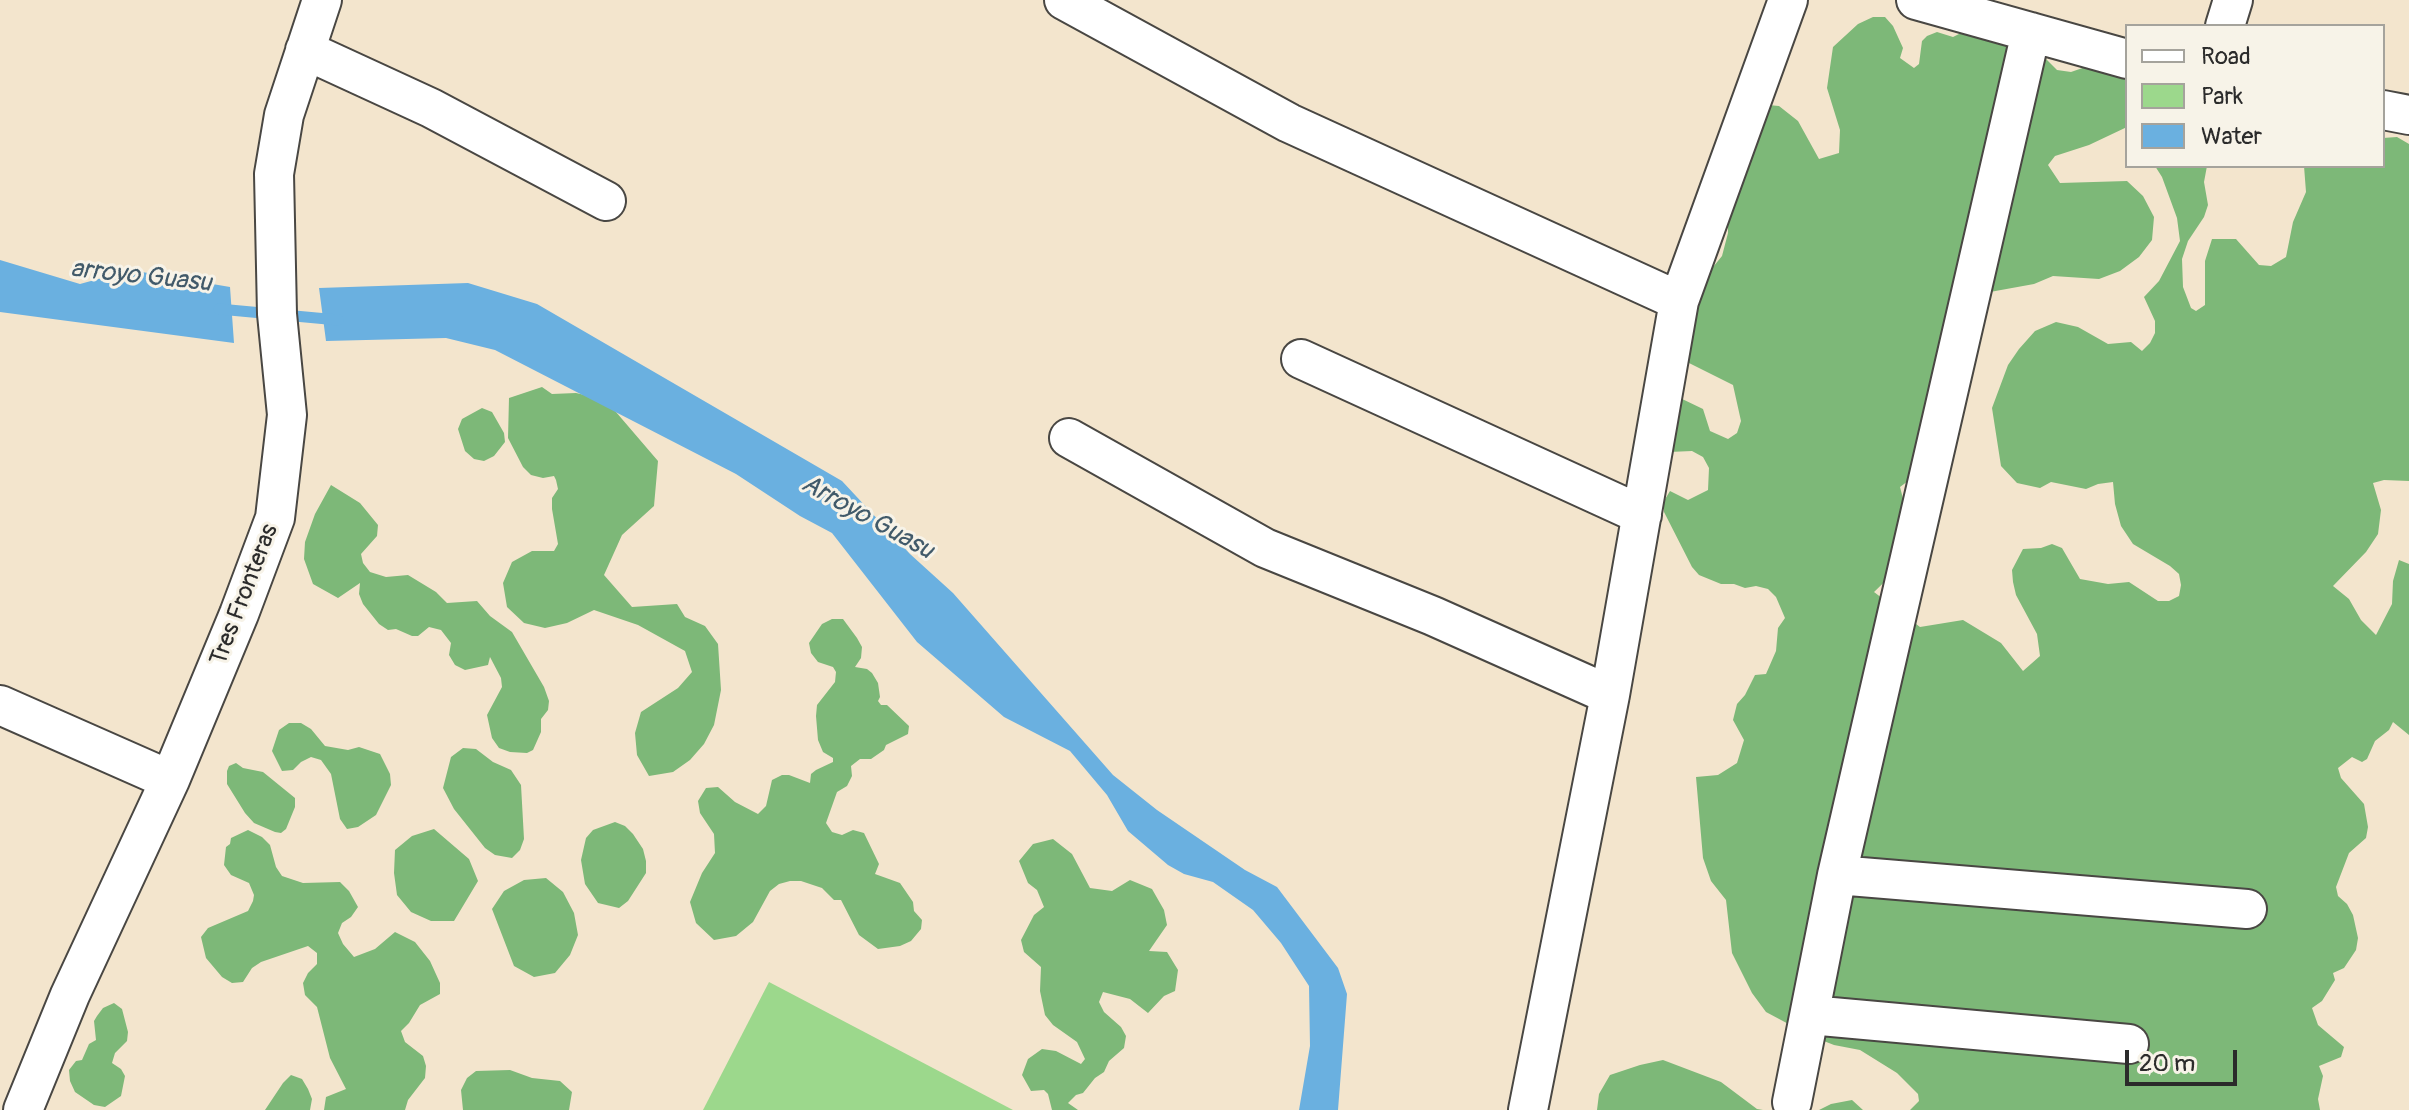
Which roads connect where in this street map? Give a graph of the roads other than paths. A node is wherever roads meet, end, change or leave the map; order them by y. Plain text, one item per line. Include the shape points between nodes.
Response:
1 (322, 0) edge
2 (1064, 0) edge
3 (1788, 0) edge
4 (1916, 0) edge
5 (2233, 0) edge
6 (2226, 24) edge
7 (2031, 32) junction
8 (305, 50) junction
9 (2125, 58) edge
10 (2385, 110) edge
11 (2409, 115) edge
12 (606, 201) dead end
13 (1679, 301) junction
14 (1301, 359) dead end
15 (1069, 438) dead end
16 (1642, 515) junction
17 (1610, 695) junction
18 (0, 705) edge
19 (170, 780) junction
20 (1837, 875) junction
21 (2247, 909) dead end
22 (1810, 1015) junction
23 (2129, 1044) dead end
24 (1792, 1102) dead end
25 (23, 1110) edge
26 (1528, 1110) edge

1 - 8 street, Tres Fronteras
2 - 13 street via 1289,123
3 - 13 street
4 - 7 street
5 - 6 street
7 - 9 street
7 - 20 street
8 - 12 street via 431,108
8 - 19 street, Tres Fronteras via 284,115 274,174 277,314 287,415 275,518
10 - 11 street
13 - 16 street
14 - 16 street
15 - 17 street via 1265,548
16 - 17 street
17 - 26 street
18 - 19 street
19 - 25 street, Tres Fronteras
20 - 21 street
20 - 22 street
22 - 23 street
22 - 24 street

